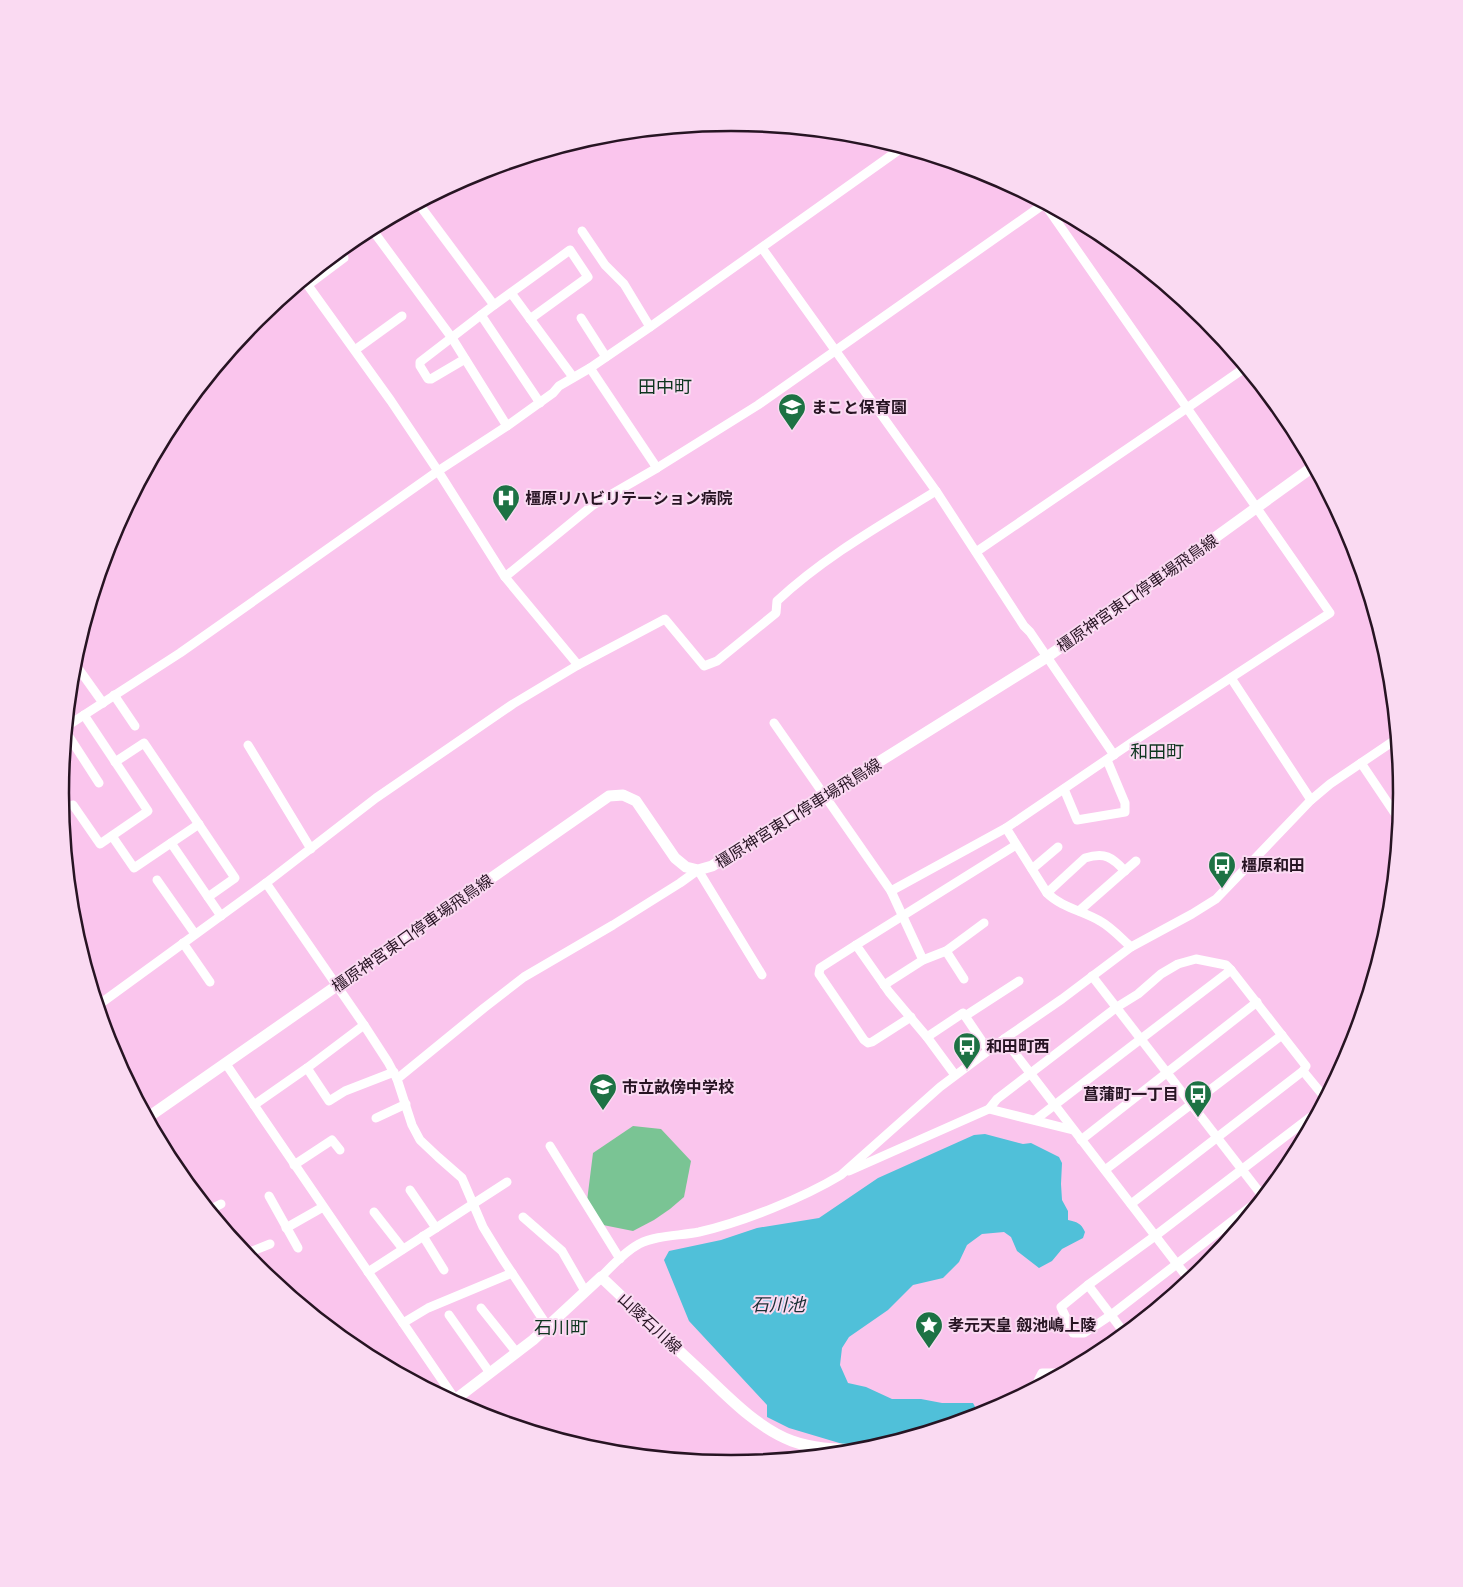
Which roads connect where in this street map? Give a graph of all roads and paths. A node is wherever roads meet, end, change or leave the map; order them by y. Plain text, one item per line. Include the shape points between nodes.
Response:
1 (897, 152) edge
2 (1040, 207) edge
3 (422, 208) edge
4 (1050, 213) edge
5 (582, 231) dead end
6 (376, 234) edge
7 (762, 248) junction
8 (344, 258) dead end
9 (327, 268) edge
10 (308, 285) edge
11 (511, 293) junction
12 (494, 305) junction
13 (481, 315) junction
14 (402, 316) dead end
15 (581, 318) dead end
16 (530, 319) junction
17 (650, 328) junction
18 (452, 338) junction
19 (355, 350) junction
20 (836, 350) junction
21 (606, 357) junction
22 (465, 358) junction
23 (590, 368) junction
24 (1241, 370) edge
25 (573, 377) junction
26 (540, 403) junction
27 (1187, 408) junction
28 (507, 426) junction
29 (657, 468) junction
30 (1309, 469) edge
31 (438, 471) junction
32 (936, 491) junction
33 (1256, 507) junction
34 (976, 552) junction
35 (505, 576) junction
36 (1047, 657) junction
37 (578, 665) junction
38 (80, 671) edge
39 (1231, 678) junction
40 (114, 695) junction
41 (102, 703) junction
42 (84, 715) junction
43 (73, 722) edge
44 (774, 724) dead end
45 (135, 726) dead end
46 (71, 740) edge
47 (1392, 742) edge
48 (248, 745) dead end
49 (1111, 758) junction
50 (115, 762) junction
51 (1361, 763) junction
52 (99, 783) dead end
53 (1064, 789) junction
54 (824, 796) junction
55 (1311, 800) junction
56 (73, 805) dead end
57 (1394, 811) edge
58 (199, 824) junction
59 (1006, 828) junction
60 (112, 836) junction
61 (171, 843) junction
62 (1016, 845) junction
63 (1058, 847) dead end
64 (310, 849) junction
65 (1136, 861) dead end
66 (1032, 869) junction
67 (698, 870) junction
68 (1124, 871) junction
69 (157, 880) dead end
70 (266, 883) junction
71 (891, 891) junction
72 (1047, 894) junction
73 (208, 896) junction
74 (1079, 911) junction
75 (221, 916) junction
76 (903, 916) junction
77 (984, 923) dead end
78 (195, 934) junction
79 (183, 943) junction
80 (856, 944) junction
81 (1131, 947) junction
82 (946, 951) junction
83 (923, 960) junction
84 (1231, 970) junction
85 (762, 975) dead end
86 (1092, 976) junction
87 (964, 979) dead end
88 (1018, 981) dead end
89 (210, 982) dead end
90 (884, 985) junction
91 (336, 986) junction
92 (1257, 1002) junction
93 (103, 1003) edge
94 (1117, 1007) junction
95 (966, 1016) junction
96 (911, 1017) junction
97 (364, 1025) junction
98 (1282, 1035) junction
99 (927, 1037) junction
100 (1004, 1039) junction
101 (1142, 1039) junction
102 (988, 1050) junction
103 (226, 1064) junction
104 (307, 1068) junction
105 (1303, 1071) junction
106 (1168, 1072) junction
107 (1030, 1074) junction
108 (955, 1075) junction
109 (395, 1076) junction
110 (1322, 1094) edge
111 (406, 1104) junction
112 (1192, 1104) junction
113 (254, 1105) junction
114 (1055, 1106) junction
115 (989, 1109) junction
116 (152, 1114) edge
117 (376, 1118) dead end
118 (1035, 1120) junction
119 (1306, 1122) edge
120 (1074, 1130) junction
121 (1217, 1136) junction
122 (1081, 1140) junction
123 (550, 1146) dead end
124 (340, 1150) dead end
125 (294, 1165) junction
126 (1242, 1168) junction
127 (1105, 1170) junction
128 (841, 1175) junction
129 (507, 1182) dead end
130 (410, 1190) dead end
131 (1261, 1191) edge
132 (269, 1196) dead end
133 (221, 1204) dead end
134 (474, 1204) junction
135 (1131, 1204) junction
136 (214, 1207) edge
137 (323, 1207) junction
138 (1245, 1211) edge
139 (374, 1212) dead end
140 (523, 1216) dead end
141 (286, 1228) junction
142 (436, 1228) junction
143 (423, 1236) junction
144 (1155, 1236) junction
145 (270, 1244) dead end
146 (298, 1248) dead end
147 (404, 1249) junction
148 (253, 1251) edge
149 (620, 1259) junction
150 (1177, 1264) junction
151 (444, 1270) dead end
152 (368, 1272) junction
153 (512, 1273) junction
154 (1186, 1275) edge
155 (601, 1277) junction
156 (1088, 1285) junction
157 (585, 1291) junction
158 (481, 1308) dead end
159 (449, 1315) dead end
160 (1111, 1315) junction
161 (403, 1323) junction
162 (548, 1327) junction
163 (1122, 1329) edge
164 (517, 1353) junction
165 (490, 1373) junction
166 (1051, 1373) edge
167 (1038, 1381) edge
168 (449, 1393) edge
169 (458, 1397) edge
170 (830, 1449) edge

1 - 7 street
2 - 20 street
3 - 12 street
4 - 27 street
5 - 17 street via 604,265 624,284
6 - 18 street
7 - 17 street
7 - 20 street
8 - 9 street
10 - 19 street
11 - 12 street
11 - 16 street
11 - 16 street via 570,250 588,277
12 - 13 street
13 - 18 street
13 - 26 street
14 - 19 street
15 - 21 street
16 - 25 street
17 - 21 street
18 - 22 street
18 - 22 street via 420,362 428,379
19 - 31 street
20 - 29 street via 758,405
20 - 32 street
21 - 23 street
22 - 28 street
23 - 25 street
23 - 29 street
24 - 27 street
25 - 26 street
26 - 28 street
27 - 33 street
27 - 34 street
28 - 31 street
29 - 35 street via 592,505
30 - 33 main road, 橿原神宮東口停車場飛鳥線
31 - 35 street
31 - 40 street via 180,653
32 - 34 street
32 - 37 street via 808,573 777,601 776,613 717,661 704,666 665,619
33 - 36 main road, 橿原神宮東口停車場飛鳥線
33 - 39 street via 1330,613
34 - 36 street
35 - 37 street
36 - 49 street
36 - 54 main road, 橿原神宮東口停車場飛鳥線
37 - 64 street via 451,746
38 - 41 street
39 - 49 street
39 - 55 street
40 - 41 street
40 - 45 street
41 - 42 street
42 - 43 street
42 - 50 street
44 - 54 street
46 - 52 street
47 - 51 street
48 - 64 street
49 - 53 street
49 - 53 street via 1125,812 1077,820
50 - 58 street via 144,743
50 - 60 street via 148,811
51 - 55 street
51 - 57 street
53 - 59 street
54 - 67 main road, 橿原神宮東口停車場飛鳥線 via 712,866
54 - 71 street
55 - 81 street via 1216,899
56 - 60 street via 100,844
58 - 61 street
58 - 73 street via 235,878
59 - 62 street
59 - 71 street
60 - 61 street via 134,868
61 - 73 street
62 - 66 street
62 - 76 street
63 - 66 street
64 - 70 street
65 - 68 street
66 - 72 street
67 - 85 street
67 - 91 main road, 橿原神宮東口停車場飛鳥線 via 686,867 675,858 636,801 623,795 609,796
67 - 109 street via 524,977
68 - 72 street via 1114,860 1091,856
68 - 74 street
69 - 78 street
70 - 75 street
70 - 91 street
71 - 76 street
72 - 74 street
73 - 75 street
74 - 81 street via 1102,922
75 - 78 street
76 - 80 street
76 - 83 street
77 - 82 street
78 - 79 street
79 - 89 street
79 - 93 street
80 - 90 street
80 - 96 street via 818,971 864,1040 872,1042
81 - 86 street
82 - 83 street
82 - 87 street
83 - 90 street
84 - 92 street
84 - 94 street via 1226,965 1196,959 1178,964
84 - 101 street
86 - 94 street
86 - 100 street
88 - 95 street
90 - 96 street
91 - 97 street
91 - 103 main road, 橿原神宮東口停車場飛鳥線
92 - 98 street
92 - 106 street
94 - 101 street
94 - 107 street
95 - 99 street via 963,1013
95 - 102 street
96 - 99 street
97 - 104 street
97 - 109 street
98 - 105 street via 1306,1066
98 - 112 street
99 - 108 street
100 - 102 street
100 - 107 street
101 - 106 street
101 - 114 street
102 - 108 street
103 - 113 street
103 - 116 main road, 橿原神宮東口停車場飛鳥線
104 - 109 street via 329,1101 345,1091
104 - 113 street
105 - 110 street
105 - 121 street
106 - 112 street
106 - 122 street
107 - 114 street
107 - 115 street
108 - 128 street
109 - 111 street
111 - 117 street
111 - 134 street via 420,1140 462,1178
112 - 121 street
112 - 127 street
113 - 125 street
114 - 118 street
114 - 120 street
115 - 118 street
115 - 128 street
118 - 120 street
119 - 126 street
120 - 122 street
121 - 126 street
121 - 135 street
122 - 127 street
123 - 149 street
124 - 125 street via 332,1140
125 - 137 street
126 - 131 street
126 - 144 street
127 - 135 street
128 - 149 street via 770,1209 698,1232 639,1244
129 - 134 street
130 - 142 street
132 - 141 street
133 - 136 street
134 - 142 street
134 - 153 street via 484,1228
135 - 144 street
137 - 141 street
137 - 152 street
138 - 150 street
139 - 147 street
140 - 157 street via 562,1251
141 - 146 street
142 - 143 street
143 - 147 street
143 - 151 street
144 - 150 street
144 - 156 street
145 - 148 street
147 - 152 street
149 - 155 street
150 - 154 street
150 - 160 street
152 - 161 street
153 - 161 street via 428,1308
153 - 162 street
155 - 157 main road
155 - 170 main road, 山陵石川線 via 718,1387 768,1429 809,1446
156 - 160 street
156 - 160 street via 1061,1307 1073,1332 1084,1334
157 - 162 main road
158 - 164 street
159 - 165 street
160 - 163 street
161 - 168 street
162 - 164 main road
164 - 165 main road
165 - 169 main road
166 - 167 street via 1042,1373

